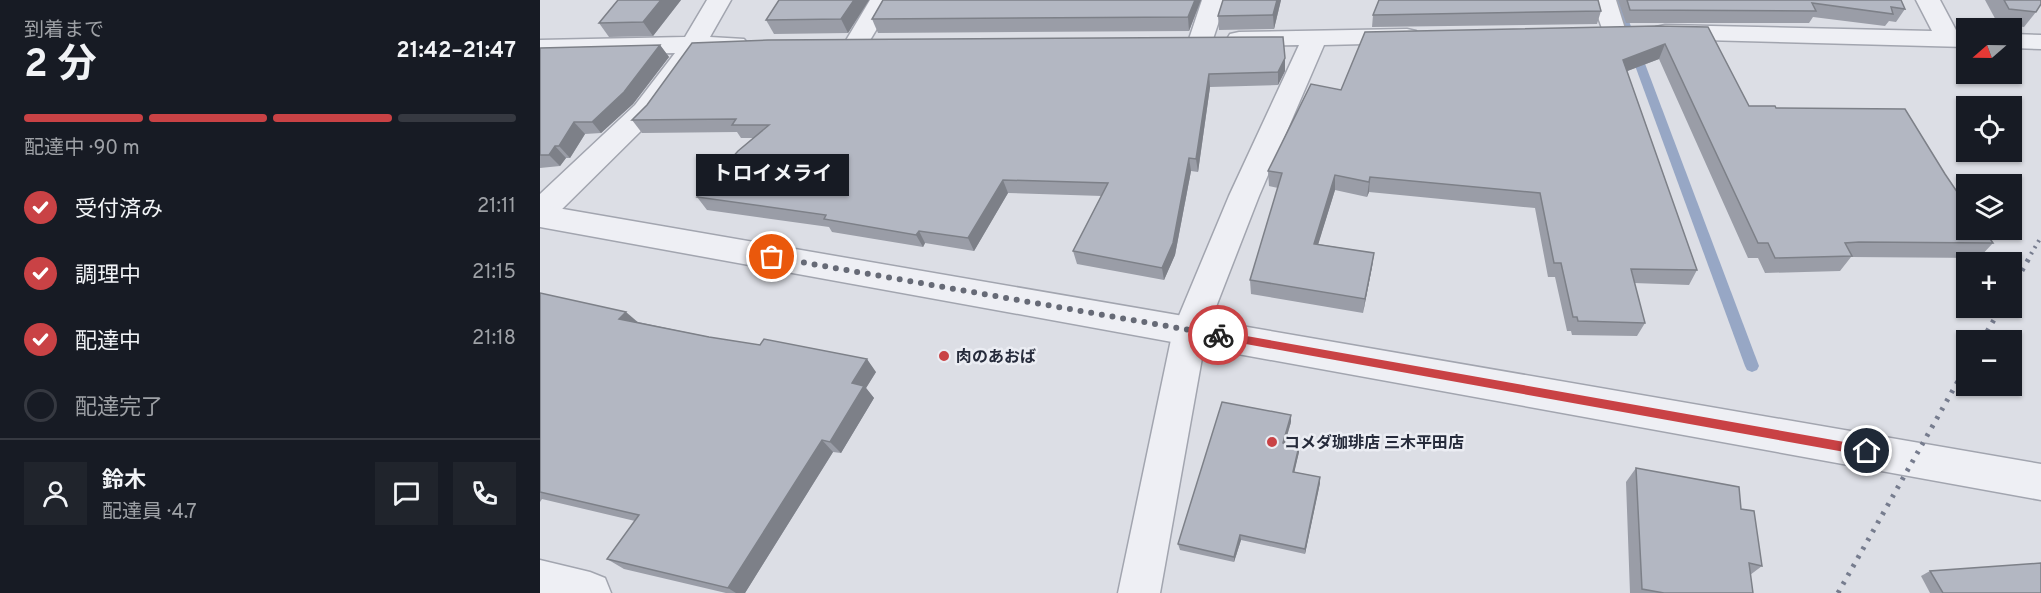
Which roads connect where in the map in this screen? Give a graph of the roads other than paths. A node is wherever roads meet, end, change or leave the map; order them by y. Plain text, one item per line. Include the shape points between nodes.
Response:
1 (719, 0) edge
2 (882, 0) edge
3 (1214, 0) edge
4 (1604, 0) edge
5 (1928, 0) edge
6 (1435, 35) edge
7 (1315, 37) junction
8 (1956, 39) edge
9 (1956, 40) edge
10 (2022, 41) edge
11 (857, 42) edge
12 (2041, 42) edge
13 (752, 43) edge
14 (694, 44) junction
15 (540, 48) edge
16 (540, 214) edge
17 (1190, 330) junction
18 (2041, 482) edge
19 (1139, 593) edge

1 - 14 street
2 - 11 street
3 - 7 street via 1189,40
4 - 9 street via 1602,33 1769,33
5 - 8 street
6 - 7 street
7 - 17 street
10 - 12 street
13 - 14 street
14 - 15 street
14 - 16 street via 645,111
16 - 17 street
17 - 18 street
17 - 19 street

